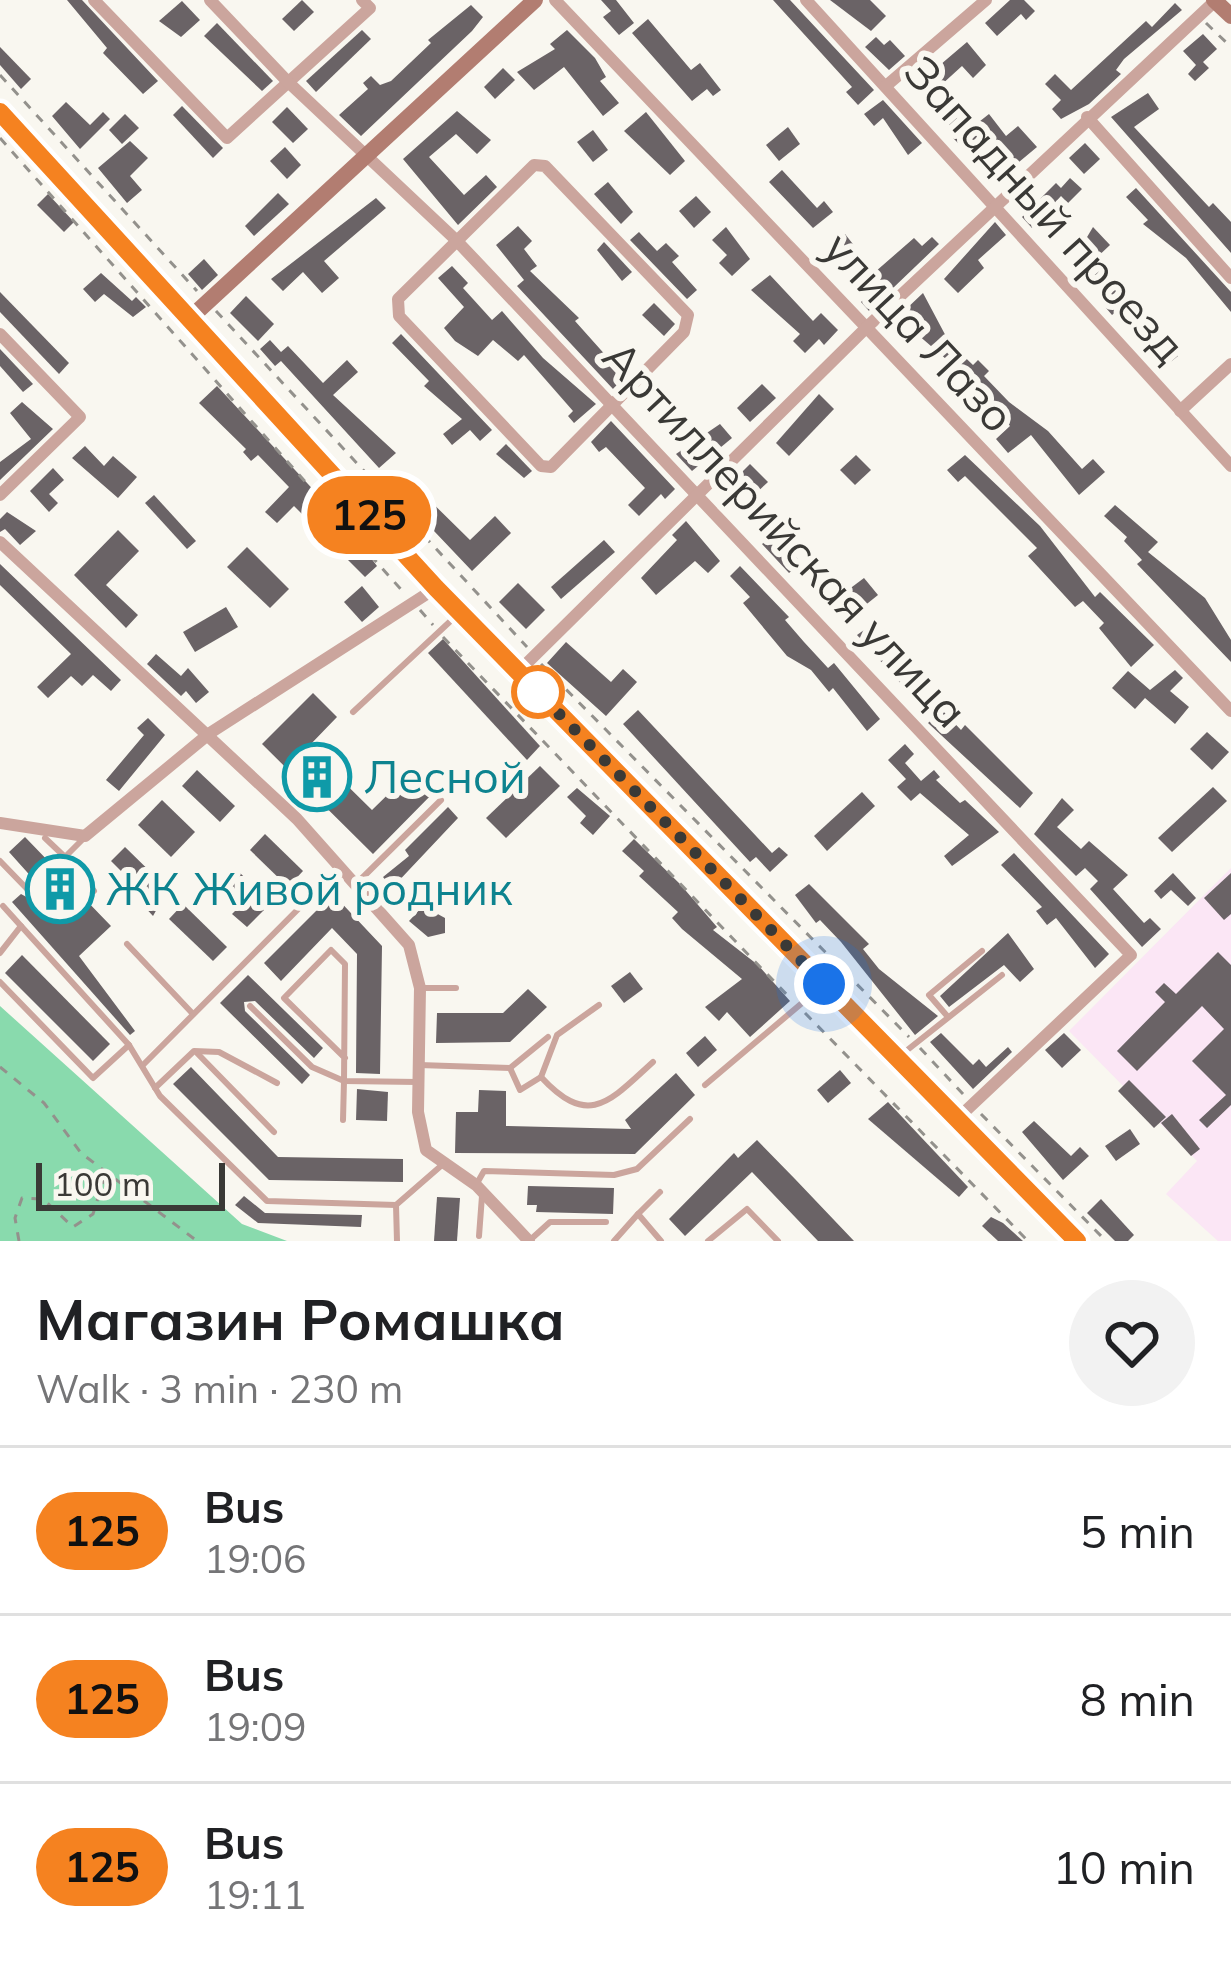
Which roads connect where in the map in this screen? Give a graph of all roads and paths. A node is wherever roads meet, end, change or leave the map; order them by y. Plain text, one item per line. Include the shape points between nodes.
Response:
1 (94, 0) edge
2 (210, 0) edge
3 (362, 0) edge
4 (535, 0) edge
5 (556, 0) edge
6 (806, 0) edge
7 (986, 0) edge
8 (1215, 0) edge
9 (1231, 16) edge
10 (0, 75) edge
11 (286, 81) junction
12 (886, 86) junction
13 (0, 112) edge
14 (1088, 117) junction
15 (0, 138) edge
16 (368, 158) junction
17 (997, 206) junction
18 (457, 240) junction
19 (1231, 278) edge
20 (208, 302) junction
21 (188, 320) junction
22 (866, 328) junction
23 (0, 334) edge
24 (1231, 364) edge
25 (613, 404) junction
26 (1180, 411) junction
27 (1231, 466) edge
28 (699, 491) junction
29 (0, 495) edge
30 (0, 542) edge
31 (436, 588) junction
32 (413, 602) junction
33 (460, 612) junction
34 (439, 632) junction
35 (534, 656) junction
36 (518, 672) junction
37 (1231, 711) edge
38 (352, 712) dead end
39 (210, 733) junction
40 (441, 800) dead end
41 (0, 823) edge
42 (86, 836) junction
43 (45, 838) dead end
44 (65, 857) junction
45 (0, 861) edge
46 (339, 868) junction
47 (355, 885) junction
48 (31, 892) dead end
49 (94, 892) dead end
50 (3, 906) dead end
51 (21, 926) junction
52 (127, 944) dead end
53 (982, 951) dead end
54 (0, 952) edge
55 (1002, 975) dead end
56 (0, 982) edge
57 (824, 984) junction
58 (420, 988) junction
59 (456, 988) dead end
60 (599, 1005) dead end
61 (250, 1006) dead end
62 (798, 1006) junction
63 (194, 1014) junction
64 (948, 1017) junction
65 (548, 1037) dead end
66 (915, 1043) junction
67 (129, 1045) junction
68 (194, 1051) junction
69 (345, 1058) junction
70 (896, 1058) junction
71 (653, 1062) dead end
72 (419, 1065) junction
73 (142, 1066) junction
74 (0, 1067) edge
75 (510, 1068) junction
76 (541, 1077) junction
77 (344, 1081) junction
78 (418, 1082) junction
79 (277, 1083) dead end
80 (705, 1085) dead end
81 (155, 1088) junction
82 (973, 1105) junction
83 (690, 1119) dead end
84 (343, 1120) dead end
85 (956, 1120) junction
86 (274, 1132) dead end
87 (442, 1165) junction
88 (106, 1172) junction
89 (479, 1188) junction
90 (660, 1192) dead end
91 (396, 1205) junction
92 (638, 1214) junction
93 (606, 1222) dead end
94 (479, 1236) dead end
95 (1064, 1237) edge
96 (19, 1241) edge
97 (197, 1241) edge
98 (397, 1241) edge
99 (529, 1241) edge
100 (614, 1241) edge
101 (661, 1241) edge
102 (708, 1241) edge
103 (778, 1241) edge
104 (1028, 1241) edge
105 (1106, 1241) edge

1 - 11 street via 227,138
2 - 11 street, Артиллерийская улица
3 - 11 street via 370,8
4 - 16 main road
5 - 22 street, улица Лазо
6 - 12 street, Западный проезд
7 - 12 street
8 - 9 main road
8 - 14 street
10 - 20 path
11 - 16 street, Артиллерийская улица
12 - 17 street, Западный проезд
13 - 21 main road
14 - 17 street
14 - 19 street
15 - 32 path
16 - 18 street, Артиллерийская улица
16 - 20 main road
17 - 22 street
17 - 26 street, Западный проезд
18 - 25 street, Артиллерийская улица
18 - 25 street via 398,299 399,316 541,466 551,466
18 - 25 street via 534,165 544,166 688,315 684,332
20 - 21 main road
20 - 35 path
21 - 31 main road
22 - 28 street
22 - 37 street, улица Лазо
23 - 29 street via 80,417
24 - 26 street
25 - 28 street, Артиллерийская улица
26 - 27 street, Западный проезд
28 - 35 street
28 - 82 street, Артиллерийская улица via 1131,955
30 - 39 street
31 - 32 street
31 - 33 main road
32 - 34 path
32 - 39 street
33 - 34 lane
33 - 36 main road
34 - 38 lane
34 - 62 path
35 - 36 street
35 - 66 path
36 - 57 main road
39 - 42 street
39 - 46 street
40 - 47 lane
41 - 42 street
42 - 44 lane
43 - 44 lane
44 - 49 lane
45 - 48 lane
46 - 47 street
46 - 63 lane
47 - 58 street via 409,945
50 - 51 lane
51 - 54 lane
51 - 67 lane
52 - 63 lane
53 - 64 lane via 929,995
55 - 64 lane
56 - 67 lane via 93,1078
57 - 62 lane
57 - 70 main road
58 - 59 lane
58 - 72 street
60 - 76 lane via 557,1035
61 - 77 lane via 312,1067
62 - 80 lane
62 - 104 path
63 - 73 lane
64 - 66 lane
65 - 75 lane
66 - 70 lane
66 - 82 path
67 - 73 lane
68 - 79 lane via 218,1052
68 - 81 lane
68 - 86 lane
69 - 69 lane via 284,998 331,950 345,964
69 - 77 lane
70 - 85 main road
71 - 76 lane via 610,1102 585,1108 561,1099
72 - 75 lane
72 - 78 street
73 - 81 lane
74 - 88 path
75 - 76 lane via 520,1090
77 - 78 lane
77 - 84 lane
78 - 87 street via 420,1133
81 - 91 lane via 266,1201
82 - 85 street, Артиллерийская улица
82 - 105 path
83 - 89 lane via 637,1169 484,1171
85 - 95 main road
87 - 89 street
87 - 91 lane
88 - 96 path via 93,1214 73,1227 43,1199 22,1198
88 - 97 path
89 - 94 lane
89 - 99 street
90 - 92 lane
91 - 98 lane
92 - 100 lane
92 - 101 lane
93 - 99 lane via 550,1222
102 - 103 lane via 747,1209

